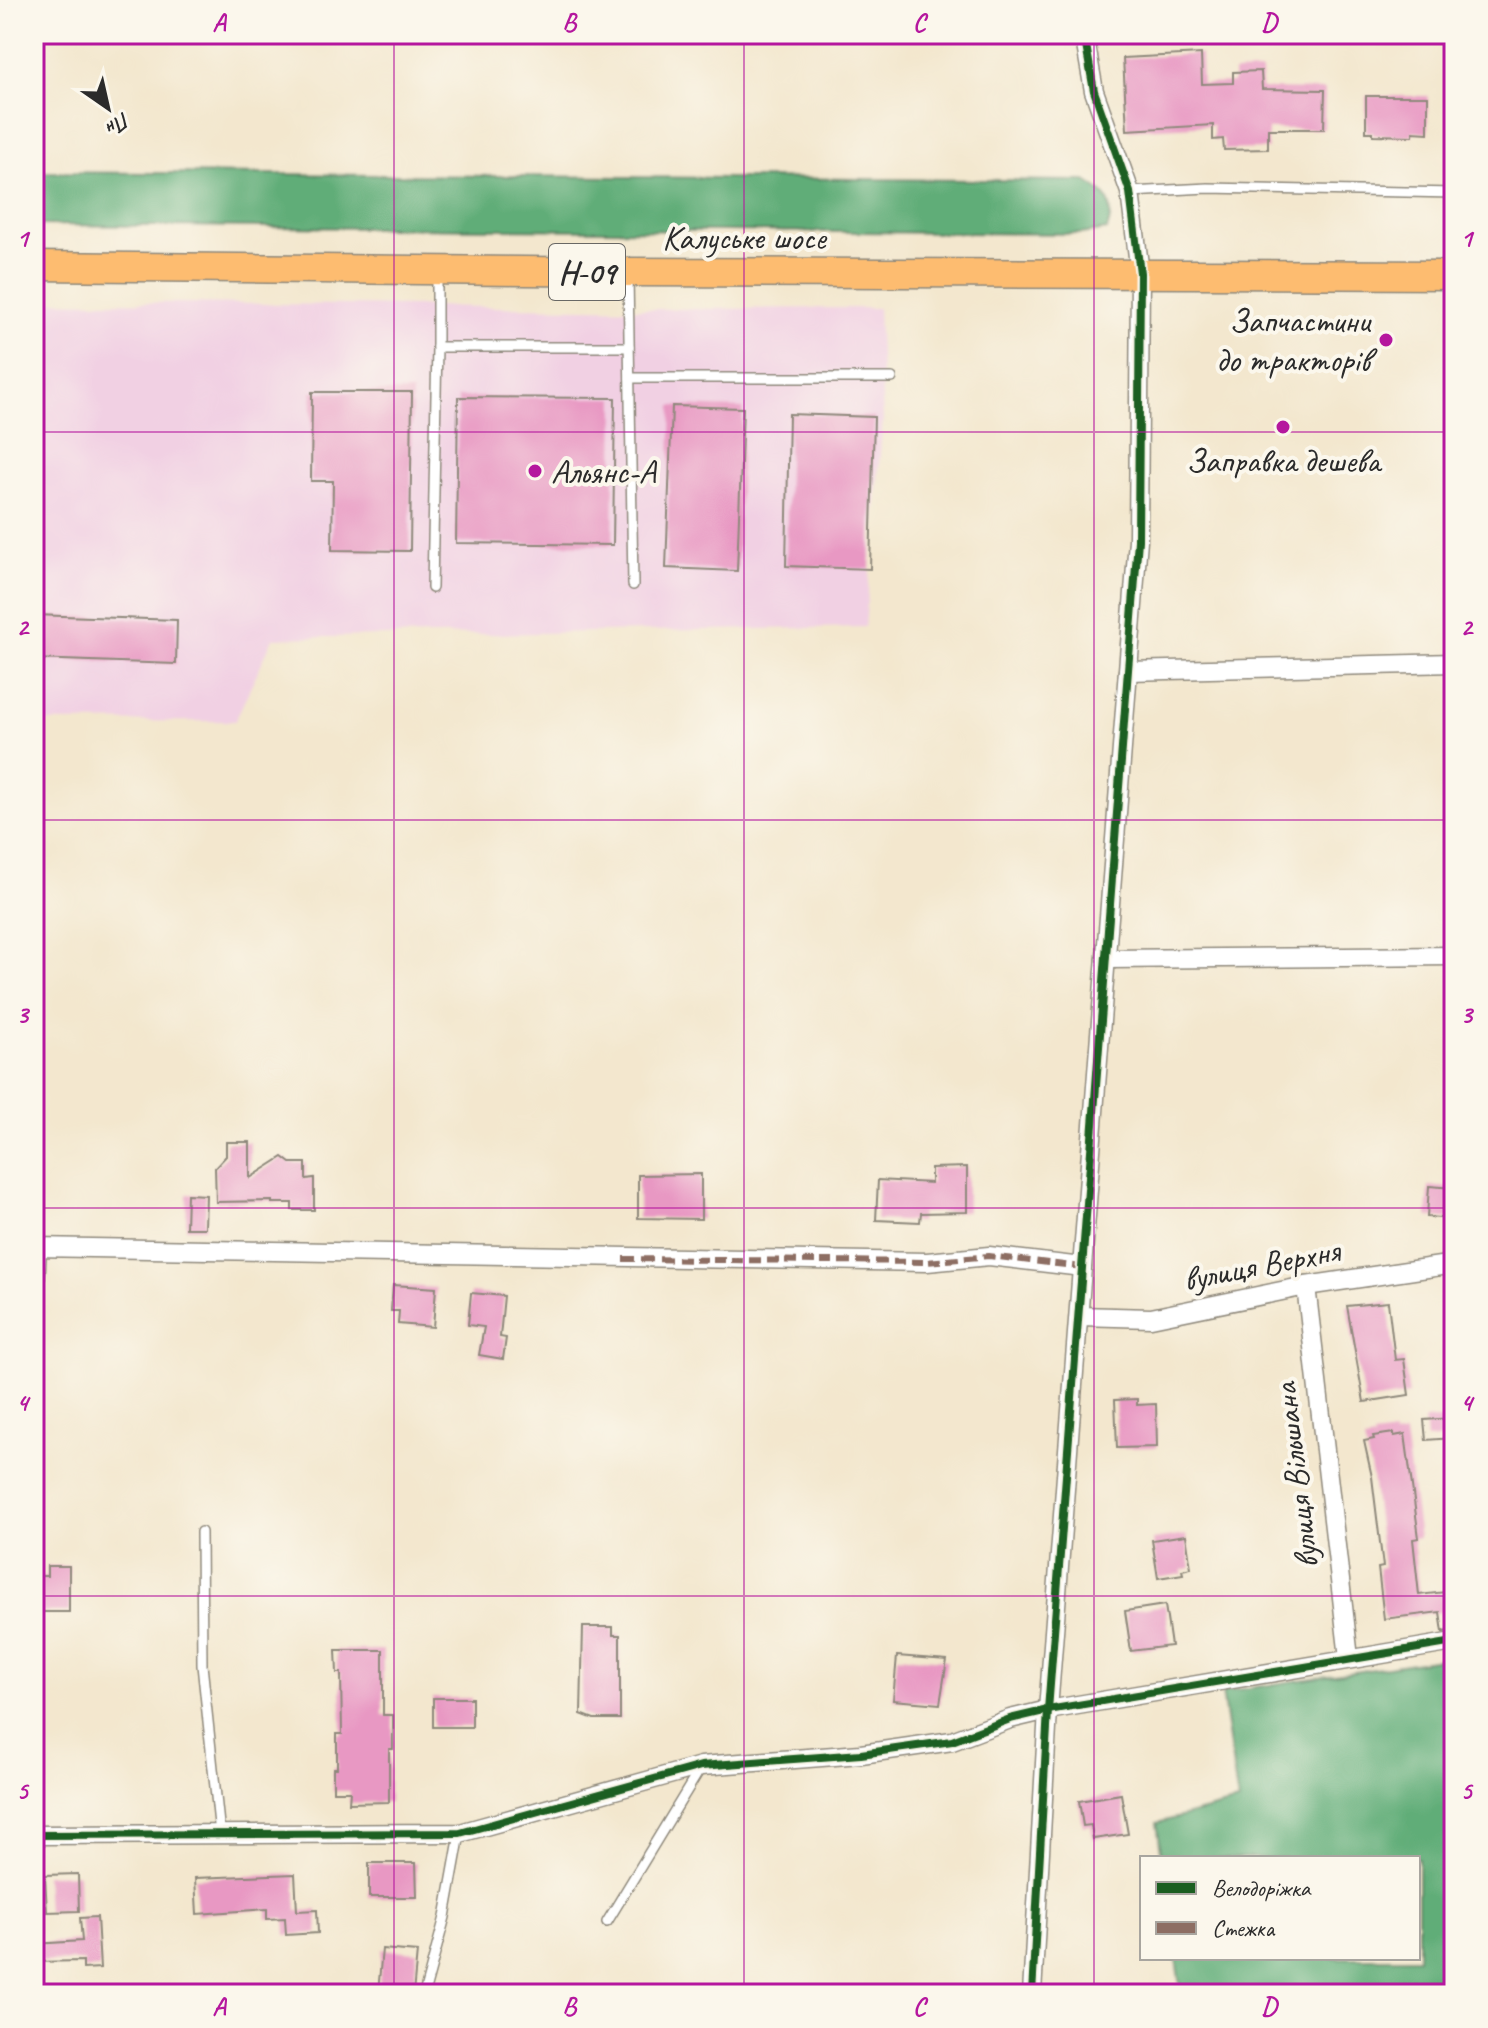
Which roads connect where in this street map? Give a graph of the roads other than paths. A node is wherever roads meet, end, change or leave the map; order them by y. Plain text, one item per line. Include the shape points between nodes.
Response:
1 (1084, 34) edge
2 (1130, 192) junction
3 (1454, 193) edge
4 (34, 266) edge
5 (437, 270) junction
6 (628, 272) junction
7 (1140, 273) junction
8 (1454, 275) edge
9 (437, 347) junction
10 (629, 347) junction
11 (630, 378) junction
12 (892, 378) dead end
13 (633, 585) dead end
14 (432, 588) dead end
15 (1454, 663) edge
16 (1128, 671) junction
17 (1454, 956) edge
18 (1106, 959) junction
19 (35, 1247) edge
20 (1454, 1264) edge
21 (1082, 1267) junction
22 (1306, 1286) junction
23 (34, 1308) edge
24 (1079, 1316) junction
25 (201, 1532) dead end
26 (1454, 1642) edge
27 (1349, 1658) junction
28 (1048, 1710) junction
29 (701, 1766) junction
30 (460, 1833) junction
31 (220, 1834) junction
32 (34, 1835) edge
33 (607, 1922) dead end
34 (424, 1994) edge
35 (1032, 1994) edge

1 - 2 street via 1094,91
2 - 3 lane via 1208,188
2 - 7 street
4 - 5 main road, Калуське шосе / Н-09
5 - 6 main road, Калуське шосе / Н-09
5 - 9 lane
6 - 7 main road, Калуське шосе / Н-09
6 - 10 lane
7 - 8 main road, Калуське шосе / Н-09
7 - 16 street via 1138,540
9 - 10 lane
9 - 14 lane
10 - 11 lane
11 - 12 lane
11 - 13 lane
15 - 16 street
16 - 18 street
17 - 18 street
18 - 21 street
19 - 21 street via 927,1262 989,1256
19 - 23 street
20 - 22 street, вулиця Верхня
21 - 24 street
22 - 24 street, вулиця Верхня via 1151,1318
22 - 27 street, вулиця Вільшана
24 - 28 street
25 - 31 lane via 202,1665
26 - 27 street
27 - 28 street
28 - 29 street via 952,1741
28 - 35 street
29 - 30 street
29 - 33 lane
30 - 31 street
30 - 34 lane
31 - 32 street

